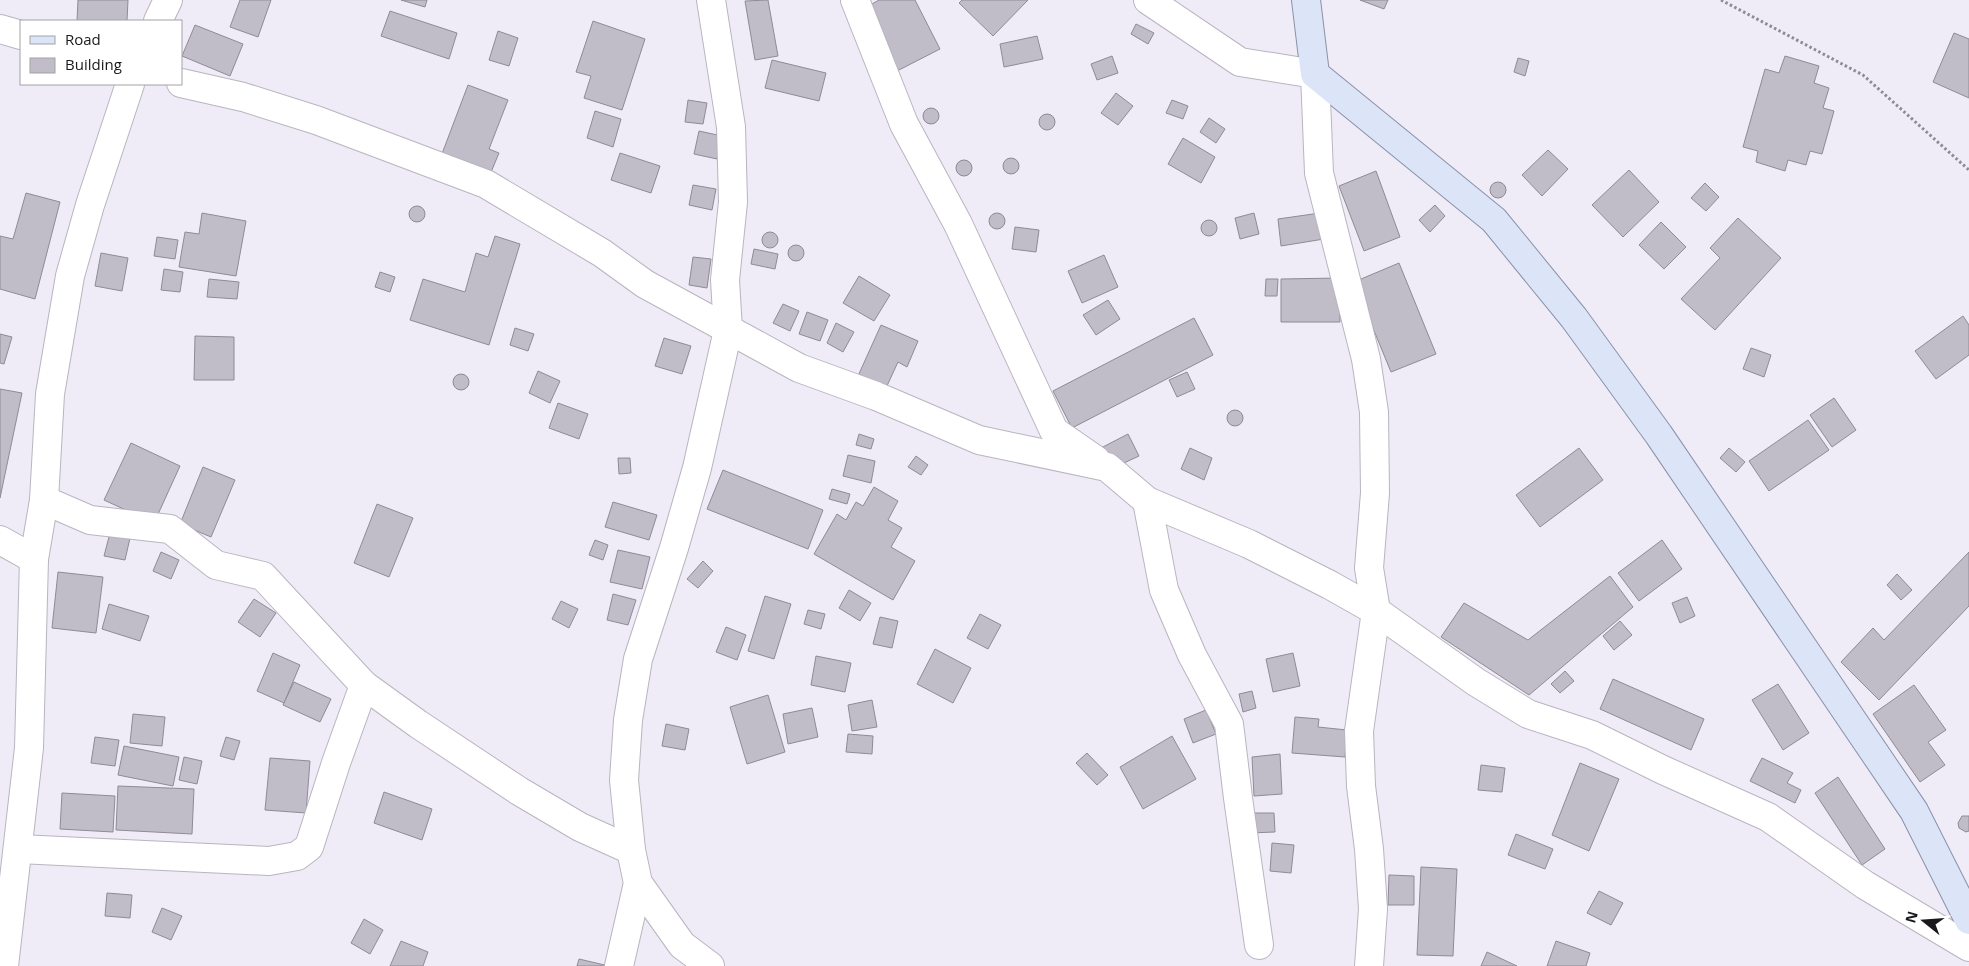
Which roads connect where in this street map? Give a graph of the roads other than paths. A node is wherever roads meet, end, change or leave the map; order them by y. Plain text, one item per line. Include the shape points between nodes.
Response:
1 (168, 0) edge
2 (711, 0) edge
3 (855, 0) edge
4 (1148, 0) edge
5 (1306, 0) edge
6 (158, 20) edge
7 (0, 29) edge
8 (20, 35) edge
9 (1315, 74) junction
10 (182, 83) edge
11 (130, 85) edge
12 (728, 330) junction
13 (1107, 468) junction
14 (44, 500) junction
15 (1147, 501) junction
16 (0, 540) edge
17 (34, 559) junction
18 (1376, 611) junction
19 (364, 685) junction
20 (19, 848) junction
21 (631, 850) junction
22 (638, 883) junction
23 (1969, 920) edge
24 (1259, 945) dead end
25 (1969, 947) edge
26 (2, 966) edge
27 (619, 966) edge
28 (710, 966) edge
29 (1369, 966) edge

1 - 6 street
2 - 12 street via 731,126 733,202 725,280
3 - 13 street via 904,124 958,224 1054,431
4 - 9 street via 1240,62
5 - 9 main road
7 - 8 street
9 - 18 street via 1319,173 1366,358 1374,412 1375,493 1369,568
9 - 23 main road via 1494,220 1574,318 1659,436 1914,811
10 - 12 street via 242,97 316,120 486,184 602,253 645,284
11 - 14 street via 70,276 50,394
12 - 13 street via 799,368 876,396 979,440
12 - 21 street via 696,468 638,659 628,720 624,780
13 - 15 street
14 - 17 street
14 - 19 street via 90,520 170,529 216,565 263,576
15 - 18 street via 1249,544
15 - 24 street via 1164,590 1192,655 1229,724
16 - 17 street
17 - 20 street via 29,748
18 - 25 street via 1476,682 1528,714 1592,735 1768,818 1865,885
18 - 29 street via 1359,731 1373,909
19 - 20 street via 309,848 296,856 269,861
19 - 21 street via 519,791 580,827
20 - 26 street
21 - 22 street
22 - 27 street
22 - 28 street via 682,945

